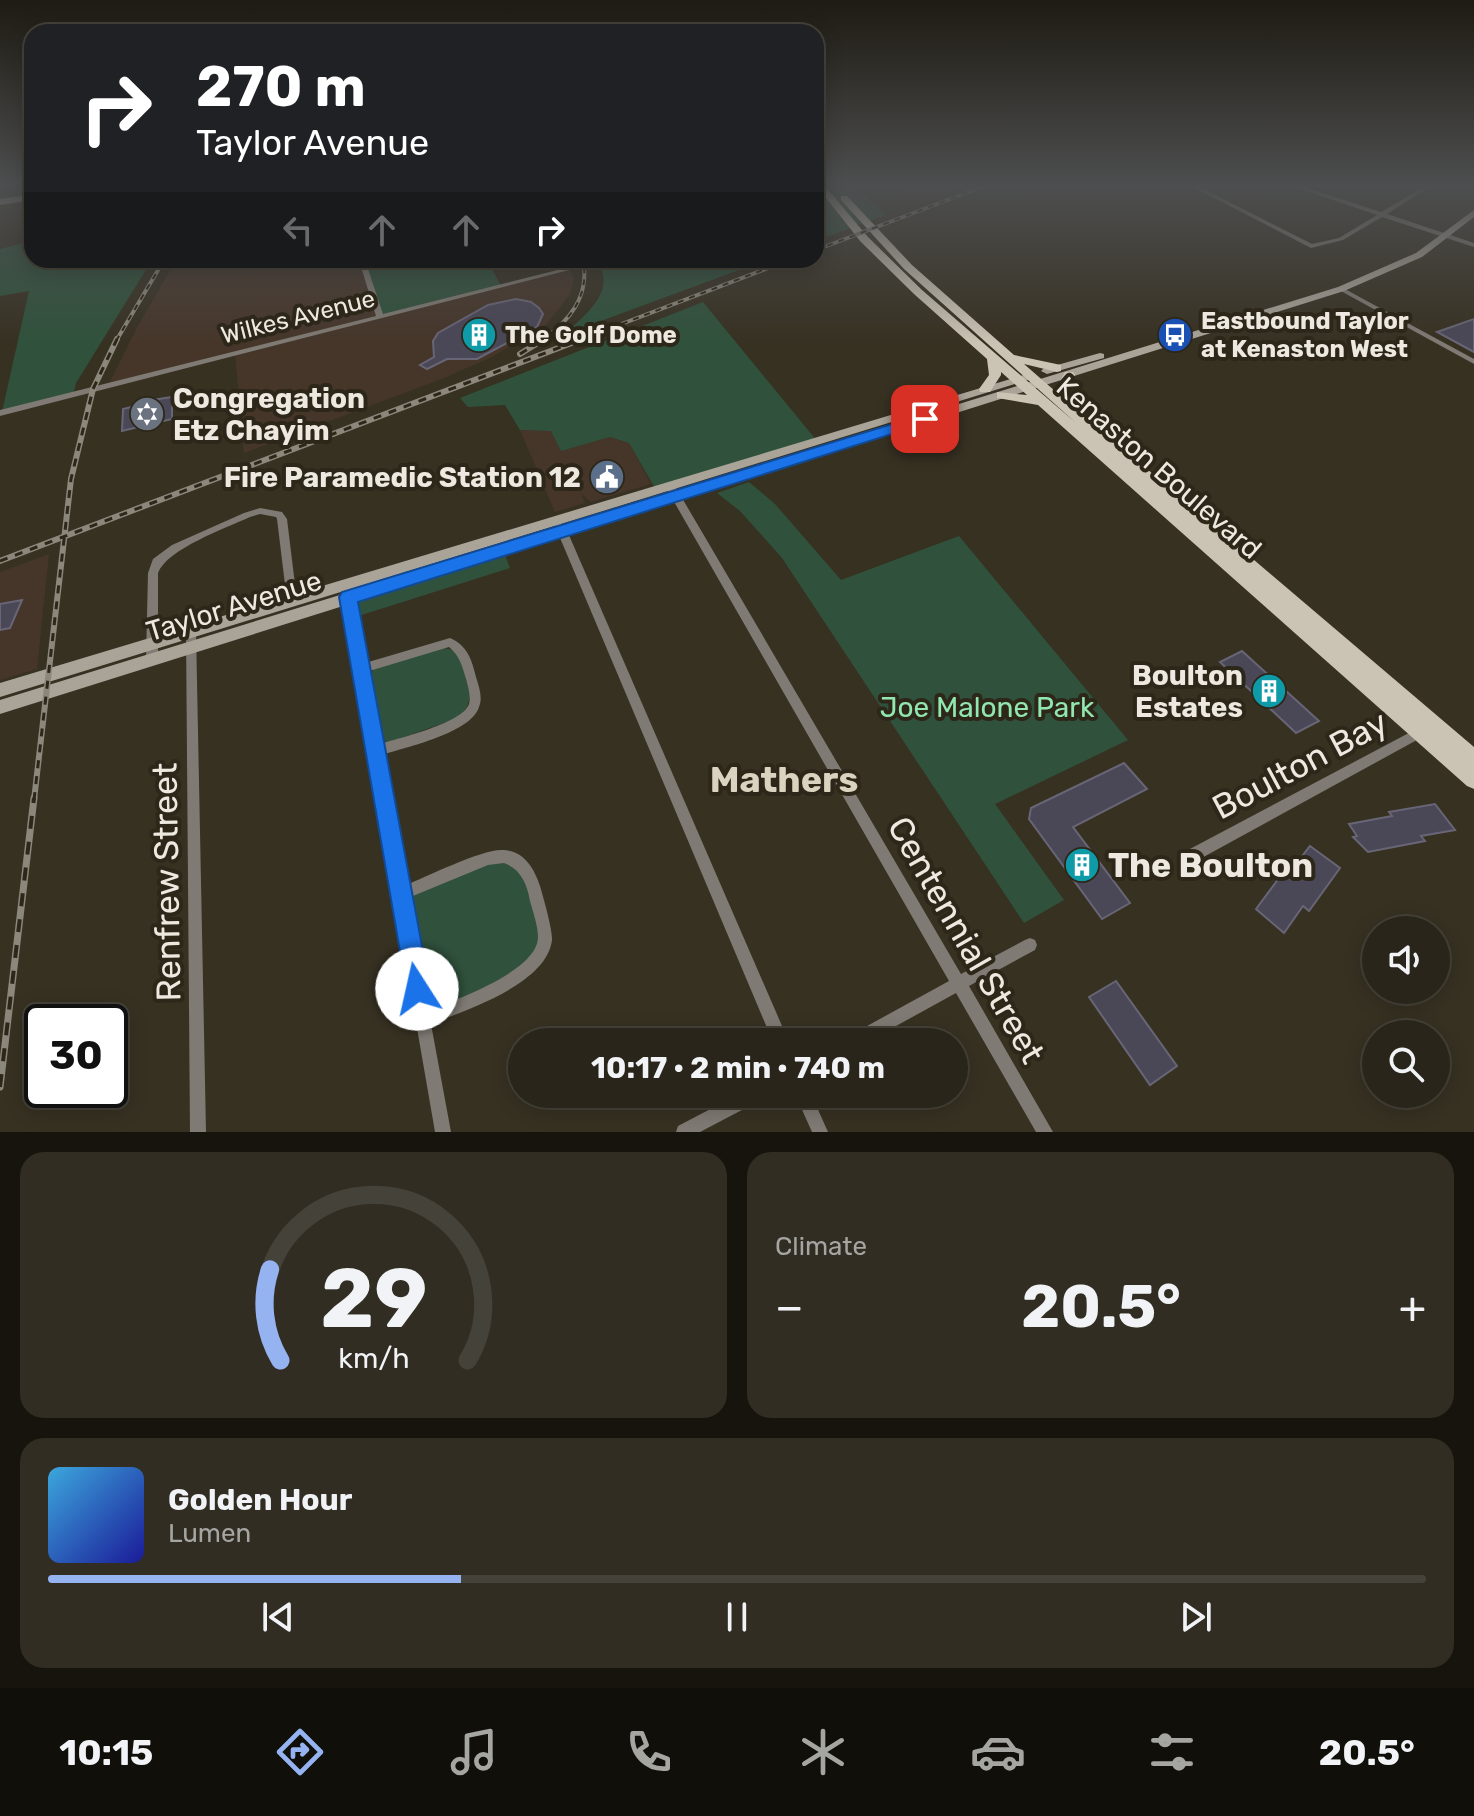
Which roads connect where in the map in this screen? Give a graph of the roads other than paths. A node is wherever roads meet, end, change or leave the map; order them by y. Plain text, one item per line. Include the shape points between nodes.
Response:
1 (865, 238) edge
2 (880, 238) edge
3 (1295, 238) edge
4 (1343, 238) edge
5 (1441, 238) edge
6 (1453, 238) edge
7 (1474, 245) edge
8 (365, 268) edge
9 (573, 268) edge
10 (1341, 289) junction
11 (380, 317) junction
12 (1010, 356) junction
13 (993, 359) junction
14 (1474, 362) edge
15 (1063, 371) junction
16 (1028, 381) junction
17 (985, 389) junction
18 (1002, 395) junction
19 (1053, 404) junction
20 (0, 413) edge
21 (673, 491) junction
22 (560, 526) junction
23 (347, 591) junction
24 (292, 601) junction
25 (191, 639) junction
26 (153, 651) junction
27 (361, 669) junction
28 (0, 690) edge
29 (0, 707) edge
30 (1427, 728) junction
31 (376, 751) junction
32 (1474, 759) edge
33 (1474, 780) edge
34 (1193, 855) dead end
35 (400, 894) junction
36 (1030, 945) dead end
37 (959, 984) junction
38 (423, 1020) junction
39 (775, 1028) edge
40 (878, 1028) edge
41 (729, 1108) edge
42 (809, 1108) edge
43 (198, 1132) edge
44 (443, 1132) edge
45 (684, 1132) edge
46 (820, 1132) edge
47 (1045, 1132) edge

1 - 13 main road, Kenaston Boulevard
2 - 12 main road, Kenaston Boulevard
3 - 4 street via 1311,246
5 - 10 main road, Taylor Avenue via 1404,263
6 - 7 street
8 - 11 street
9 - 11 street, Wilkes Avenue
10 - 14 street
10 - 15 main road, Taylor Avenue
11 - 20 street, Wilkes Avenue
12 - 15 main road
12 - 16 main road, Kenaston Boulevard
13 - 16 main road, Kenaston Boulevard
13 - 17 main road via 995,375
15 - 16 main road, Taylor Avenue
15 - 19 main road
16 - 17 main road, Taylor Avenue
16 - 18 main road, Taylor Avenue
16 - 19 main road, Kenaston Boulevard
17 - 21 main road, Taylor Avenue
18 - 19 main road
18 - 21 main road, Taylor Avenue
19 - 30 main road, Kenaston Boulevard
21 - 22 main road, Taylor Avenue
21 - 37 street, Centennial Street
22 - 23 main road, Taylor Avenue
22 - 39 street
23 - 24 main road, Taylor Avenue
23 - 25 main road, Taylor Avenue
23 - 27 street
24 - 25 main road, Taylor Avenue
24 - 26 street via 282,519 260,511 175,548 157,562
25 - 26 main road, Taylor Avenue
25 - 43 street, Renfrew Street
26 - 28 main road, Taylor Avenue
26 - 29 main road, Taylor Avenue
27 - 31 street
27 - 31 street via 450,642 465,656 475,693 469,715 455,724
30 - 32 main road, Kenaston Boulevard
30 - 33 main road, Kenaston Boulevard
30 - 34 street, Boulton Bay
31 - 35 street
35 - 38 street
35 - 38 street via 488,858 513,857 526,869 545,939 534,964 518,977
36 - 37 street
37 - 40 street
37 - 47 street, Centennial Street
38 - 44 street
41 - 45 street
42 - 46 street

